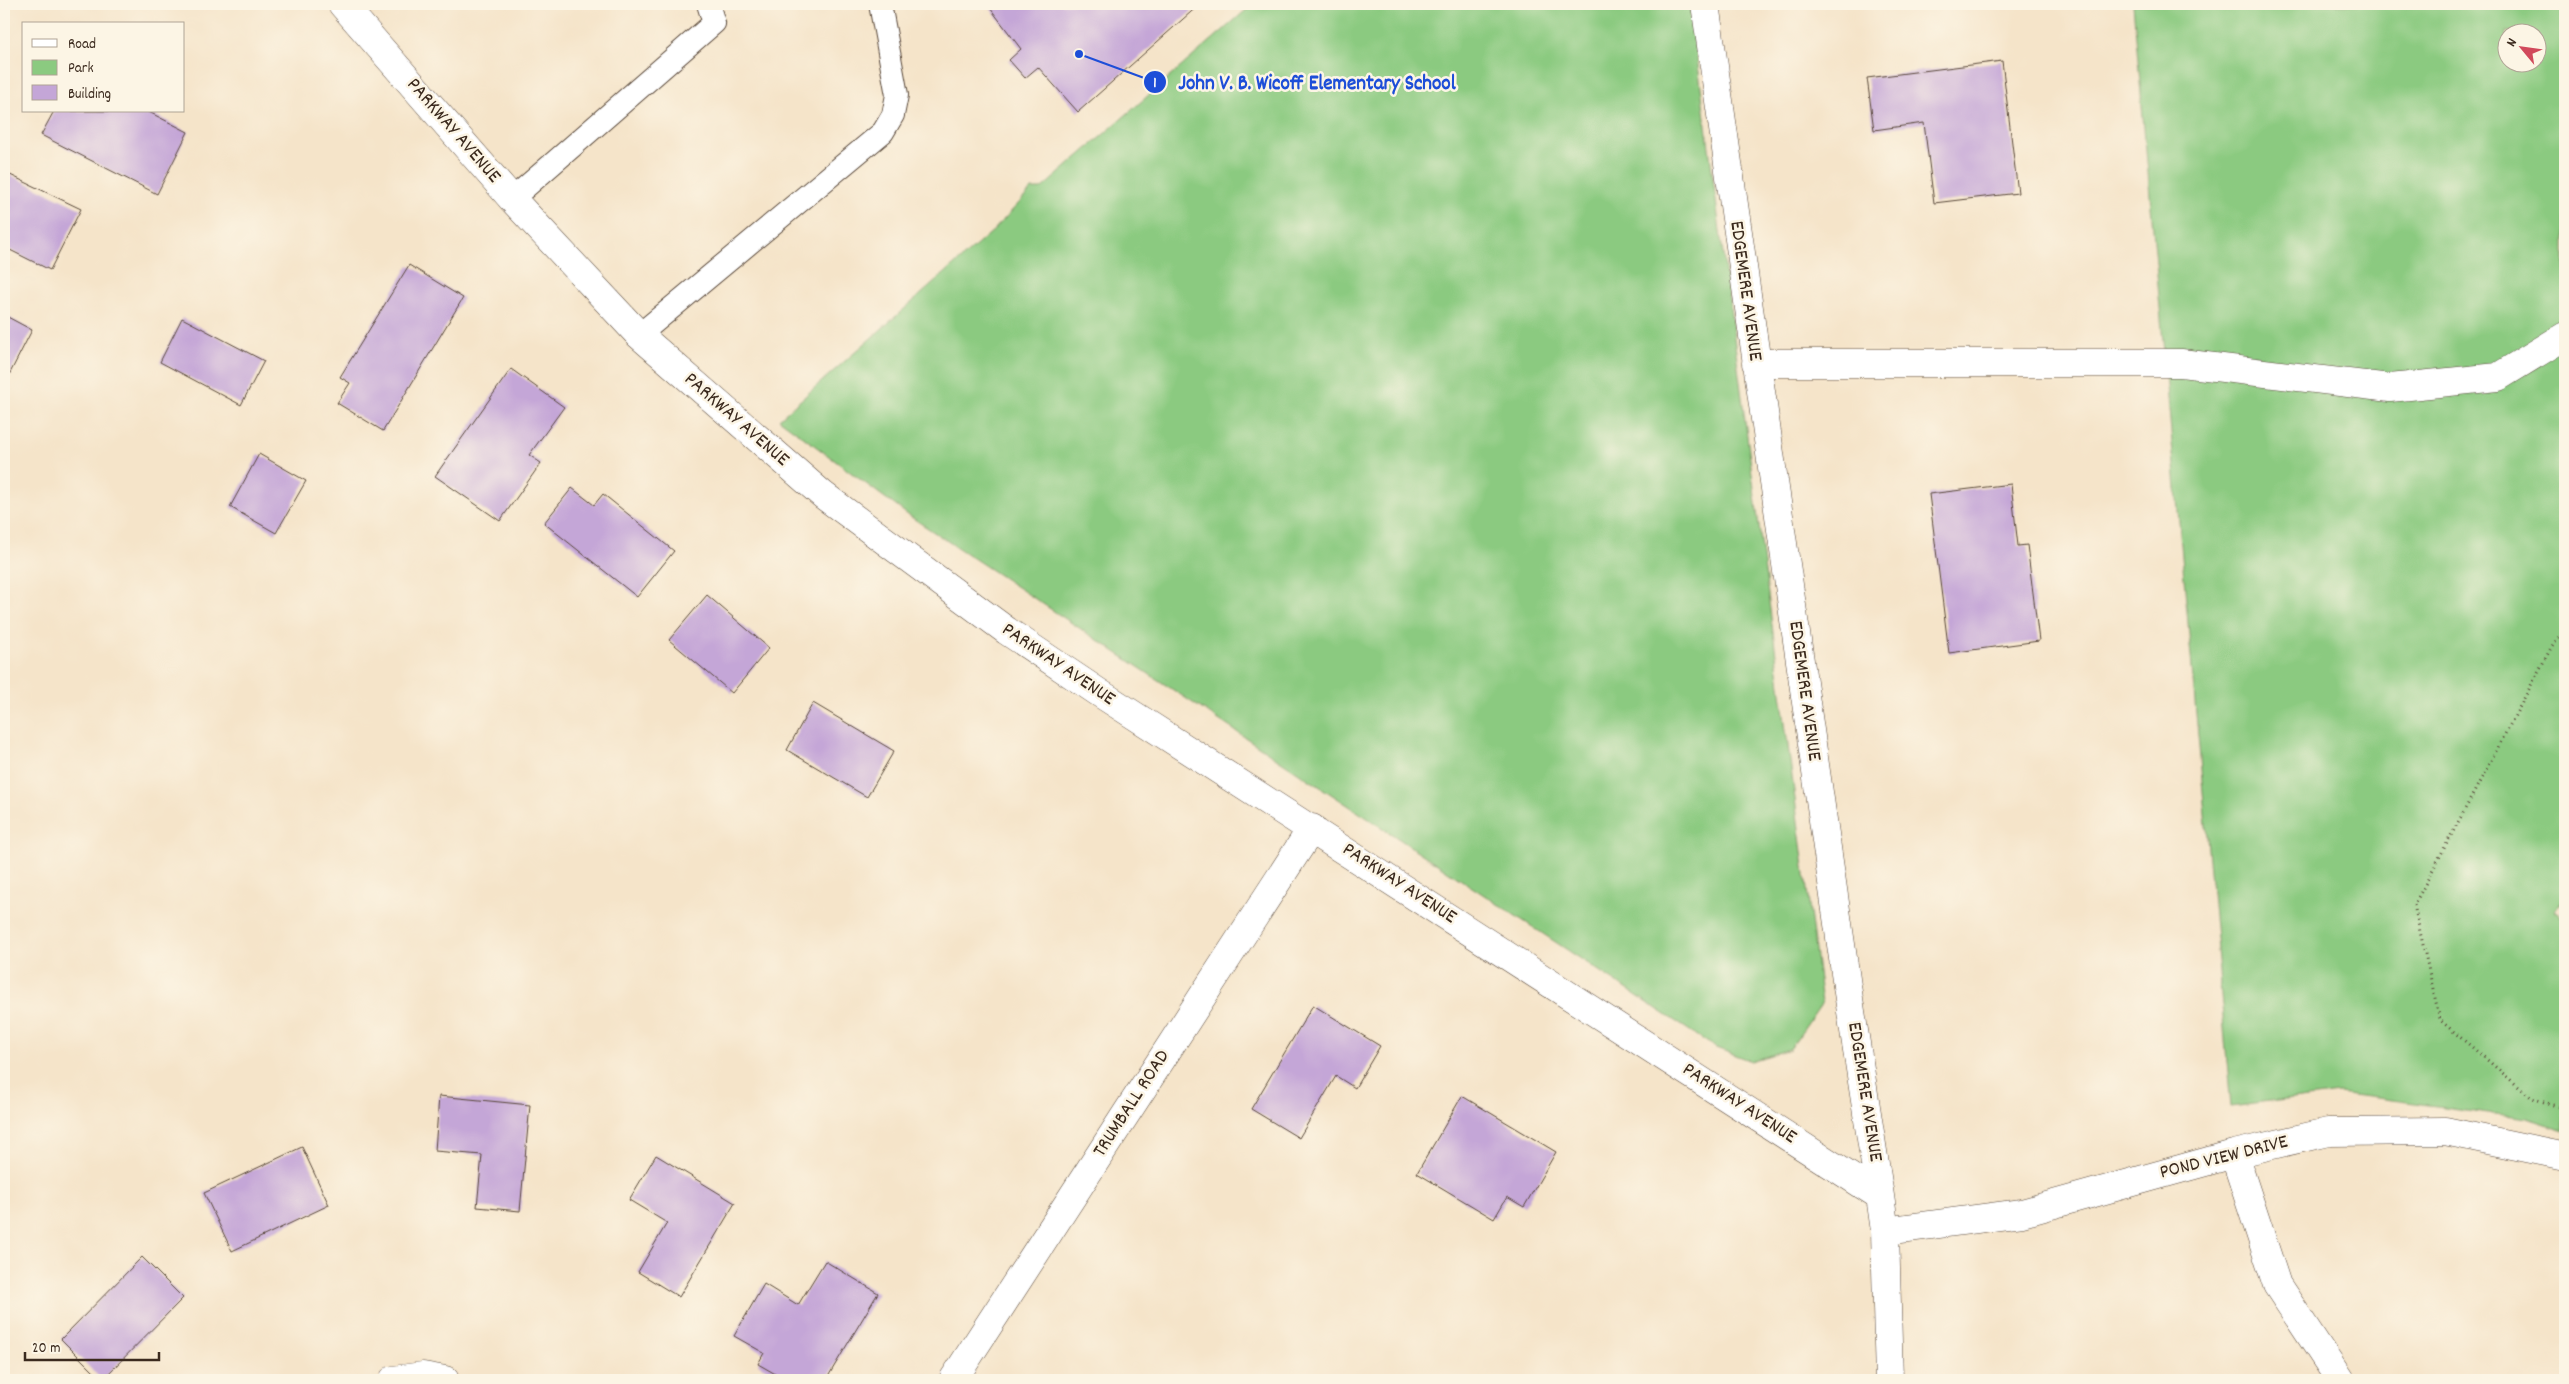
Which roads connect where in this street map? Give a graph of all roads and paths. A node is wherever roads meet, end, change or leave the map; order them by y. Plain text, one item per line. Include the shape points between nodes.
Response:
1 (342, 4) edge
2 (708, 4) edge
3 (880, 4) edge
4 (1705, 4) edge
5 (512, 199) junction
6 (639, 335) junction
7 (2565, 336) edge
8 (1756, 363) junction
9 (2565, 630) edge
10 (1312, 828) junction
11 (2565, 1109) edge
12 (2234, 1154) junction
13 (2565, 1156) edge
14 (1880, 1196) junction
15 (1885, 1231) junction
16 (393, 1380) edge
17 (445, 1380) edge
18 (953, 1380) edge
19 (1890, 1380) edge
20 (2340, 1380) edge

1 - 5 street, PARKWAY AVENUE
2 - 5 lane via 714,23
3 - 6 lane via 896,95 893,115 883,132
4 - 8 street, EDGEMERE AVENUE
5 - 6 street, PARKWAY AVENUE
6 - 10 street, PARKWAY AVENUE via 823,495 910,560 1081,681
7 - 8 street via 2498,377 2390,388 2181,363
8 - 14 street, EDGEMERE AVENUE
9 - 11 path via 2552,646 2414,905 2440,1020 2532,1098
10 - 14 street, PARKWAY AVENUE
10 - 18 street, TRUMBALL ROAD
12 - 13 street, POND VIEW DRIVE via 2328,1132 2445,1131
12 - 15 street, POND VIEW DRIVE via 2022,1213
12 - 20 street via 2276,1285
14 - 15 street, EDGEMERE AVENUE
15 - 19 street, EDGEMERE AVENUE
16 - 17 street via 422,1376

